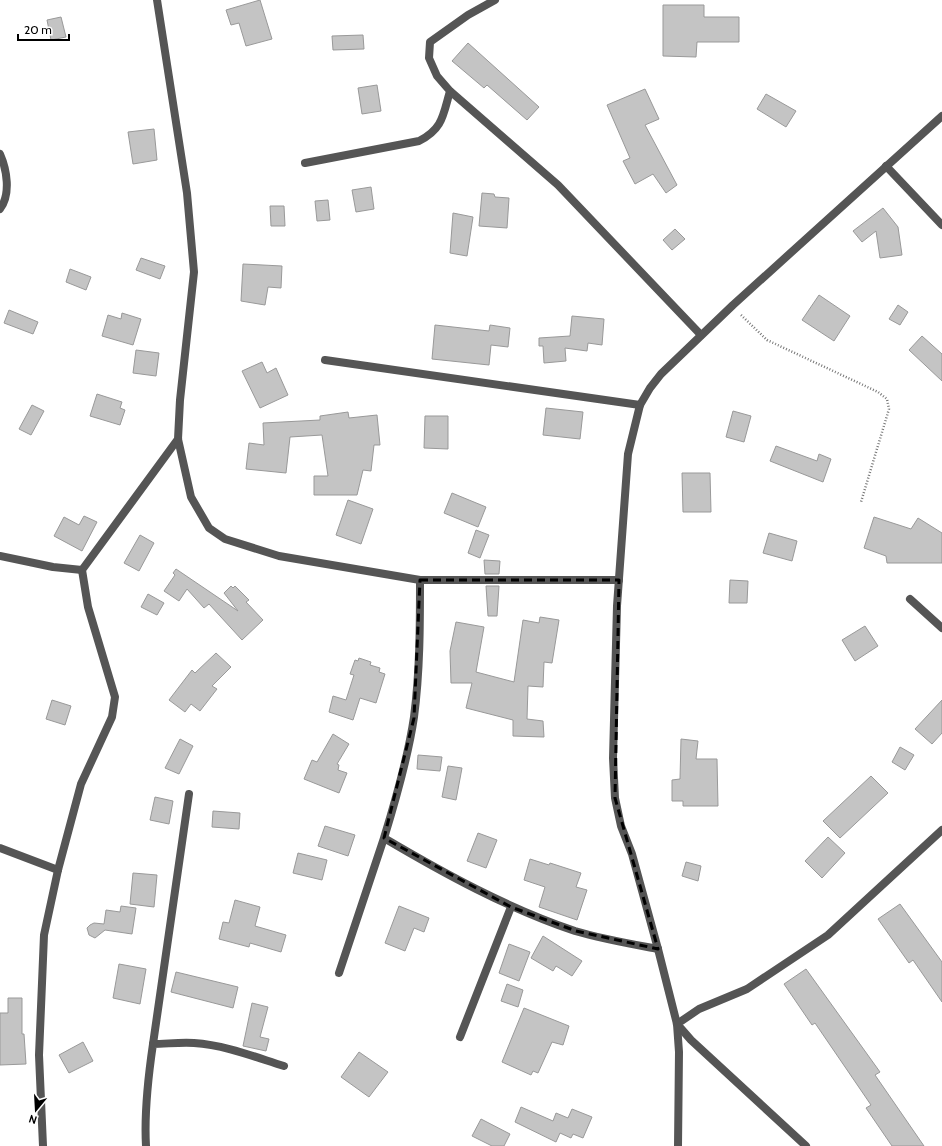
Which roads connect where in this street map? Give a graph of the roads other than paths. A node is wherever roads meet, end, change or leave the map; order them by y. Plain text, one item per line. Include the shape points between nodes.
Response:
1 (157, 0) edge
2 (496, 0) edge
3 (450, 91) junction
4 (942, 116) edge
5 (0, 154) edge
6 (305, 163) dead end
7 (886, 166) junction
8 (0, 209) edge
9 (942, 225) edge
10 (701, 335) junction
11 (325, 360) dead end
12 (640, 405) junction
13 (178, 439) junction
14 (0, 556) edge
15 (82, 570) junction
16 (420, 580) junction
17 (619, 580) junction
18 (910, 599) dead end
19 (942, 628) edge
20 (190, 794) dead end
21 (942, 830) edge
22 (384, 838) junction
23 (0, 848) edge
24 (58, 870) junction
25 (511, 907) junction
26 (658, 949) junction
27 (339, 973) dead end
28 (677, 1024) junction
29 (460, 1037) dead end
30 (153, 1044) junction
31 (284, 1066) dead end
32 (43, 1146) edge
33 (146, 1146) edge
34 (679, 1146) edge
35 (806, 1146) edge

1 - 13 street via 187,193 194,272
2 - 3 street via 468,15 430,42 429,58 437,76
3 - 6 street via 440,125 432,135 419,141
3 - 10 street via 558,185
4 - 7 street
5 - 8 street via 7,186
7 - 9 street
7 - 10 street
10 - 12 street via 661,374
11 - 12 street
12 - 17 street via 628,454
13 - 15 street
13 - 16 street via 191,497 209,528 225,539 280,556
14 - 15 street
15 - 24 street via 88,607 115,697 112,717 81,784
16 - 17 street
16 - 22 street via 418,681 414,718
17 - 26 street via 613,758 615,798
18 - 19 street
20 - 30 street
21 - 28 street via 828,935 747,989 699,1009
22 - 25 street via 455,879
22 - 27 street
23 - 24 street
24 - 32 street via 44,935 42,968 39,1055
25 - 26 street via 576,931
25 - 29 street
26 - 28 street
28 - 34 street
28 - 35 street via 690,1040
30 - 31 street via 194,1043 232,1050
30 - 33 street via 147,1090

